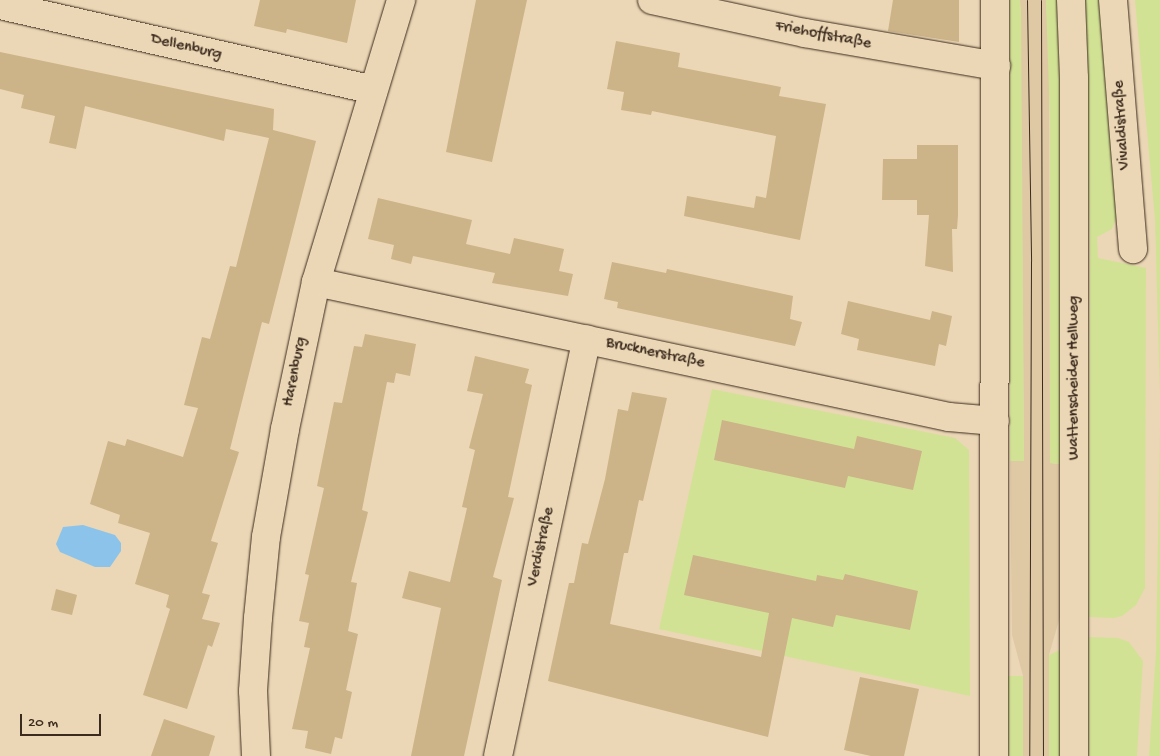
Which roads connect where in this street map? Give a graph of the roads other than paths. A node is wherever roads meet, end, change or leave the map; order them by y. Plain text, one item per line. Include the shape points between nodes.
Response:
1 (401, 0) edge
2 (652, 0) edge
3 (995, 0) edge
4 (1071, 0) edge
5 (1113, 0) edge
6 (18, 5) edge
7 (996, 66) junction
8 (373, 90) junction
9 (1133, 249) dead end
10 (316, 282) junction
11 (587, 339) junction
12 (994, 421) junction
13 (256, 756) edge
14 (498, 756) edge
15 (994, 756) edge
16 (1074, 756) edge

1 - 8 street, Harenburg
2 - 7 street, Friehoffstraße via 805,33
3 - 7 street
4 - 16 street, Wattenscheider Hellweg via 1074,88
5 - 9 street, Vivaldistraße
6 - 8 street, Dellenburg
7 - 12 street
8 - 10 street, Harenburg
10 - 11 street, Brucknerstraße
10 - 13 street, Harenburg via 266,537 254,691
11 - 12 street, Brucknerstraße via 949,417
11 - 14 street, Verdistraße
12 - 15 street

